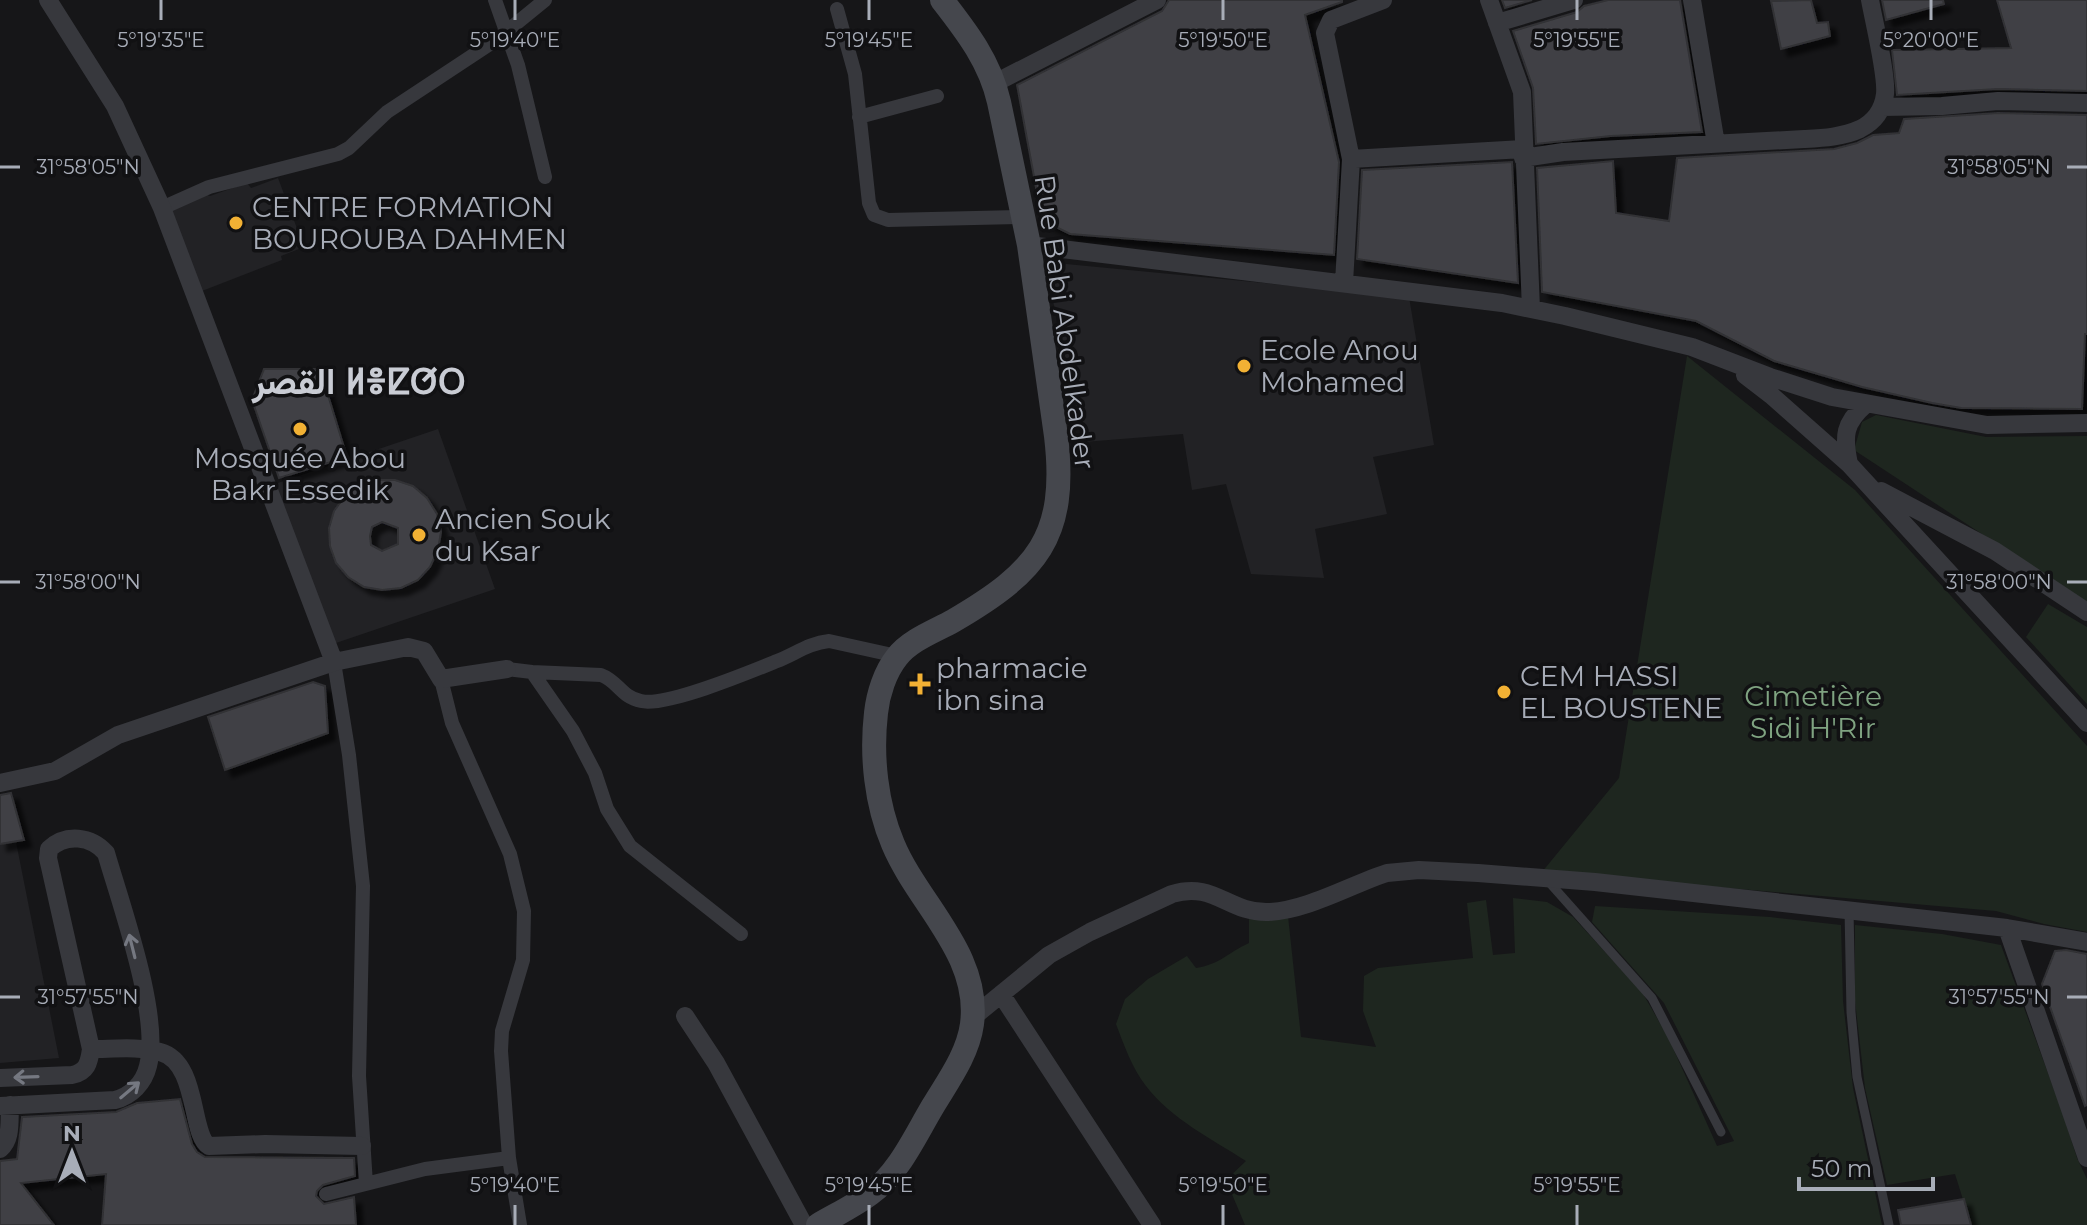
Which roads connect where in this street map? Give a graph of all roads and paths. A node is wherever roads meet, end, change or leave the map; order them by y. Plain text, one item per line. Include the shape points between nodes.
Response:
1 (48, 0) edge
2 (495, 0) edge
3 (545, 0) edge
4 (942, 0) edge
5 (1157, 0) edge
6 (1383, 0) edge
7 (1489, 0) edge
8 (1574, 0) edge
9 (1692, 0) edge
10 (1870, 0) edge
11 (837, 9) dead end
12 (1497, 23) junction
13 (507, 31) junction
14 (995, 83) junction
15 (937, 96) dead end
16 (2087, 103) edge
17 (1882, 107) junction
18 (859, 117) junction
19 (1716, 144) junction
20 (1523, 153) junction
21 (1351, 159) junction
22 (545, 177) dead end
23 (162, 208) junction
24 (1023, 217) junction
25 (1029, 245) junction
26 (1344, 283) junction
27 (1531, 309) junction
28 (1720, 356) junction
29 (1866, 404) junction
30 (2087, 423) edge
31 (1849, 464) junction
32 (1868, 484) junction
33 (2087, 612) edge
34 (897, 656) junction
35 (334, 662) junction
36 (507, 669) joint
37 (532, 672) junction
38 (441, 679) junction
39 (2087, 723) edge
40 (0, 783) edge
41 (1546, 878) junction
42 (1849, 909) junction
43 (2007, 928) junction
44 (741, 934) dead end
45 (2087, 942) edge
46 (1001, 994) junction
47 (685, 1016) dead end
48 (972, 1018) junction
49 (91, 1049) junction
50 (149, 1050) junction
51 (81, 1073) junction
52 (0, 1078) edge
53 (86, 1101) junction
54 (5, 1106) edge
55 (1721, 1132) dead end
56 (362, 1146) junction
57 (0, 1149) edge
58 (509, 1158) junction
59 (2087, 1158) edge
60 (366, 1184) junction
61 (326, 1194) dead end
62 (520, 1225) edge
63 (804, 1225) edge
64 (818, 1225) edge
65 (1152, 1225) edge
66 (1889, 1225) edge

1 - 23 street via 115,106
2 - 13 street
3 - 13 street
4 - 14 main road, Rue Babi Abdelkader via 982,55
5 - 14 street
6 - 21 street via 1331,20 1325,33
7 - 12 street
8 - 12 street
9 - 19 street
10 - 17 street via 1885,92
11 - 18 street via 849,46
12 - 20 street via 1520,85
13 - 22 street
13 - 23 street via 387,112 338,154 209,187
14 - 24 main road, Rue Babi Abdelkader
15 - 18 street
16 - 17 street
17 - 19 street via 1874,120 1836,136
18 - 24 street via 869,203 880,219
19 - 20 street
20 - 21 street
20 - 27 street
21 - 26 street
23 - 35 street
24 - 25 main road, Rue Babi Abdelkader
25 - 26 street
25 - 34 main road, Rue Babi Abdelkader via 1059,466 1051,527 1027,568 1005,587
26 - 27 street
27 - 28 street
28 - 29 street via 1804,389
28 - 31 street
29 - 30 street via 1987,425
29 - 31 street via 1848,423
31 - 32 street
32 - 33 street via 1995,551
32 - 39 street
34 - 37 street via 818,642 670,699 646,702 629,698 601,675
34 - 48 main road via 876,712 882,810 894,845 959,954 972,997
35 - 38 street via 419,648
35 - 40 street via 118,735 55,771
35 - 56 street via 363,886
36 - 37 street
36 - 38 street
37 - 44 street via 573,731 607,809 630,846
38 - 58 street via 452,723 510,854 524,911 523,960 502,1031
41 - 42 street
41 - 46 street via 1400,871 1268,912 1245,910 1202,890 1185,890 1049,955
41 - 55 lane via 1652,998
42 - 43 street
42 - 66 lane via 1857,1077
43 - 45 street
43 - 59 street
46 - 48 street
46 - 65 street
47 - 63 street
48 - 64 main road via 960,1061 899,1163 869,1195
49 - 50 street
50 -> 49 street via 148,1011 106,853 87,839 71,839 56,843 48,858
49 - 51 street
53 -> 50 street via 115,1100 136,1088 147,1070
50 - 56 street via 171,1057 188,1083 201,1139 209,1146
51 -> 52 street
51 - 53 street
53 - 54 street
54 - 57 street via 9,1135
56 - 60 street
58 - 60 street via 425,1169
58 - 62 street
60 - 61 street

